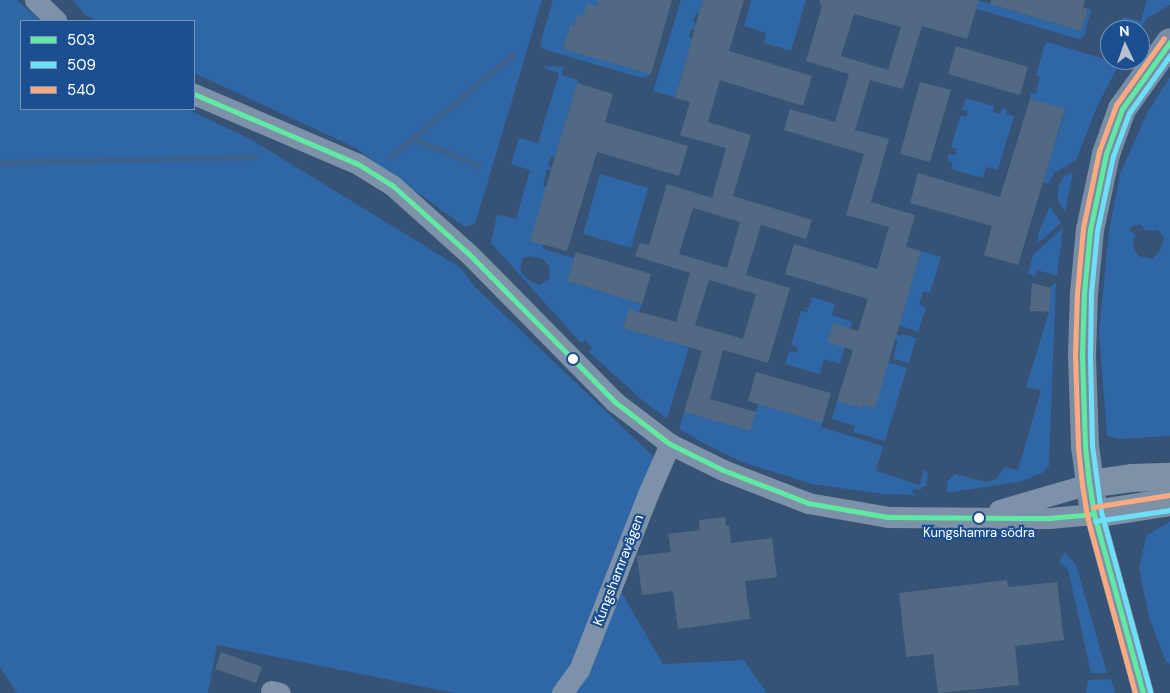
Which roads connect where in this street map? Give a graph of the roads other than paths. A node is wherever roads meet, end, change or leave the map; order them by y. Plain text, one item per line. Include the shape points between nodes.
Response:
1 (35, 0) edge
2 (56, 20) edge
3 (1170, 42) edge
4 (195, 94) edge
5 (670, 444) junction
6 (1170, 477) edge
7 (1089, 484) junction
8 (1170, 502) edge
9 (1094, 514) junction
10 (974, 516) junction
11 (1140, 684) edge
12 (562, 693) edge

1 - 2 street
3 - 7 street via 1122,109 1106,154 1090,230 1082,355
4 - 5 street via 358,164 392,185 469,254 614,402
5 - 10 street via 723,470 808,503 888,517
5 - 12 street, Kungshamravägen via 579,670
6 - 7 highway
7 - 9 street
7 - 10 street
8 - 9 highway
9 - 10 street via 1049,518
9 - 11 street

